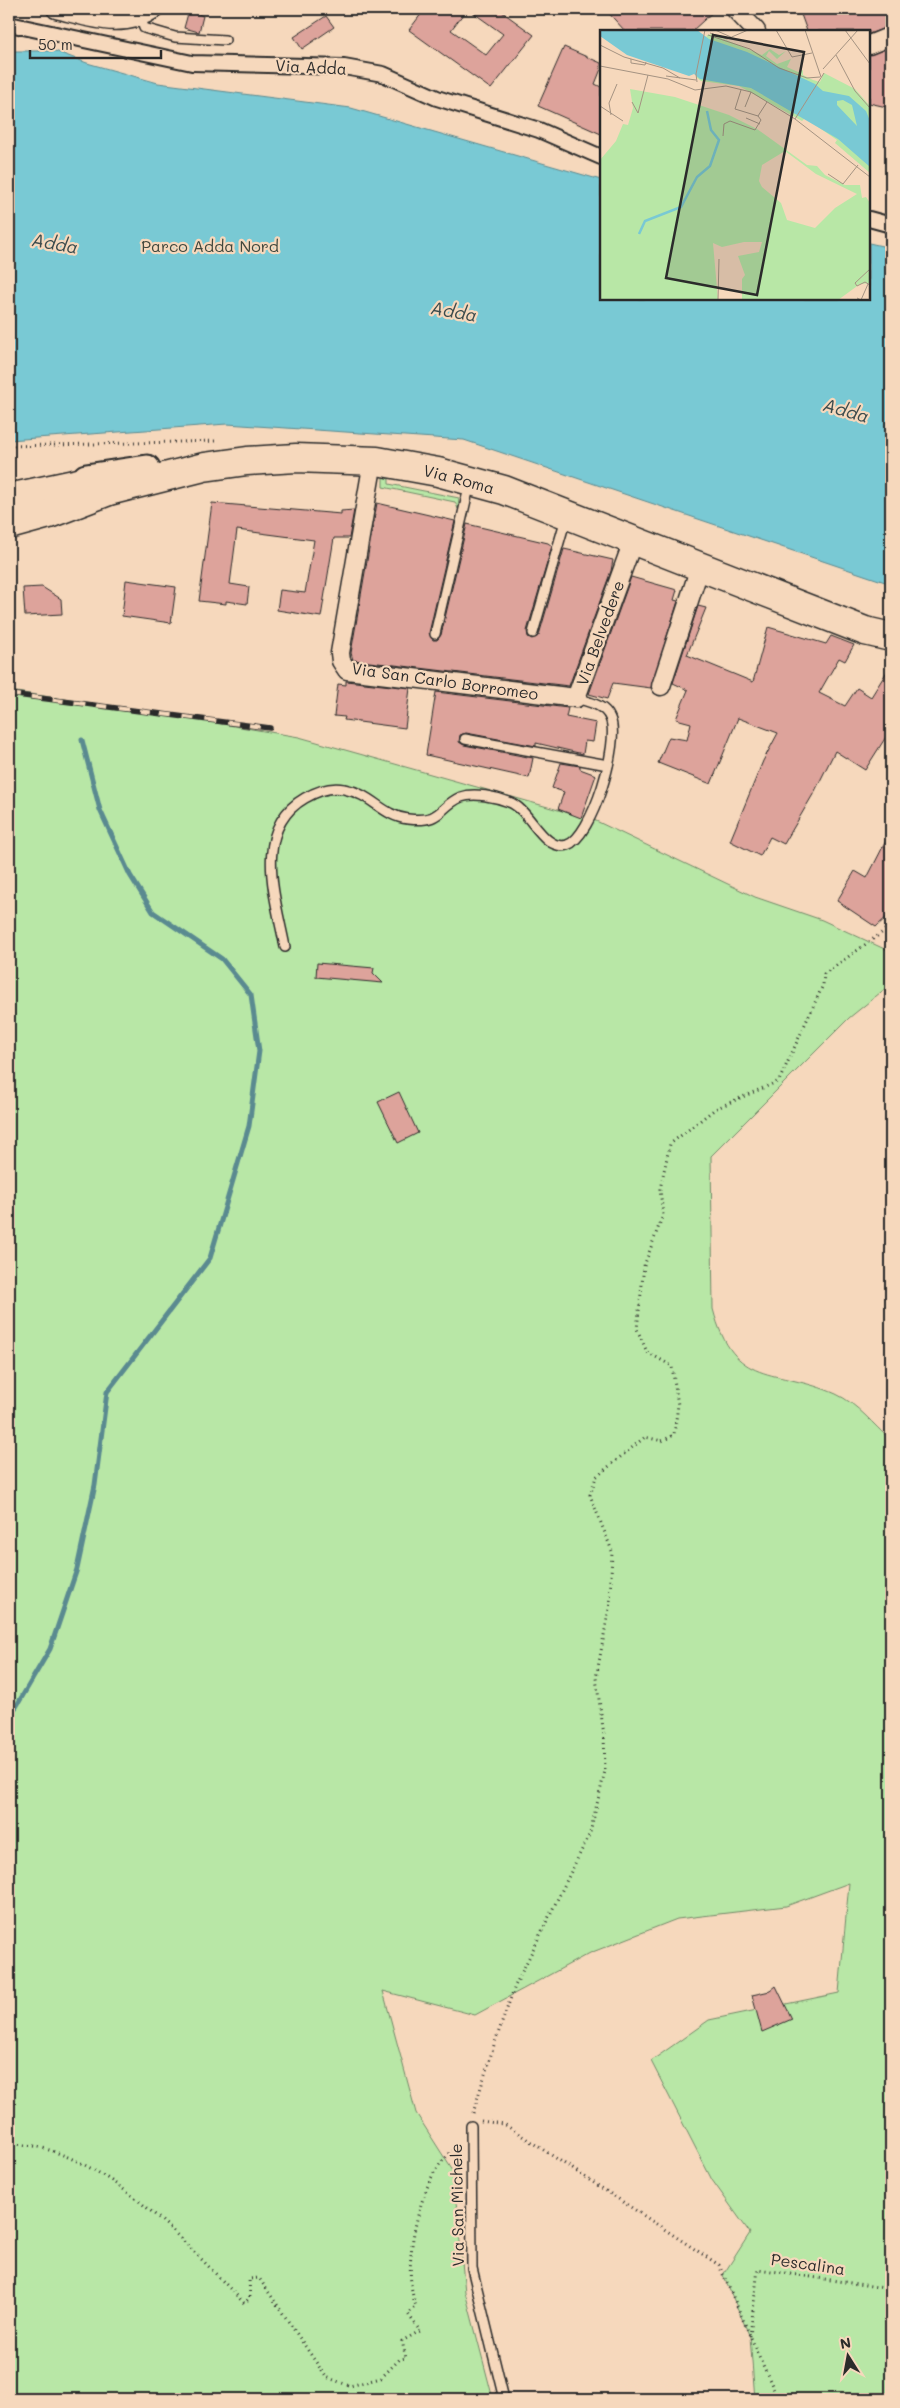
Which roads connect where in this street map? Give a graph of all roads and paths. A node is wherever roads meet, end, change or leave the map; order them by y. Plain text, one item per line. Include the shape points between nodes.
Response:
1 (56, 9) edge
2 (735, 9) edge
3 (148, 13) edge
4 (9, 24) edge
5 (755, 30) edge
6 (891, 36) edge
7 (224, 40) dead end
8 (870, 45) edge
9 (600, 157) edge
10 (870, 219) edge
11 (891, 225) edge
12 (373, 461) junction
13 (147, 468) junction
14 (471, 480) junction
15 (9, 485) edge
16 (9, 498) edge
17 (567, 515) junction
18 (9, 525) edge
19 (633, 541) junction
20 (700, 567) junction
21 (891, 628) edge
22 (533, 633) dead end
23 (435, 634) dead end
24 (891, 636) edge
25 (662, 686) dead end
26 (576, 698) junction
27 (465, 739) dead end
28 (608, 765) junction
29 (891, 922) edge
30 (285, 947) dead end
31 (471, 2126) junction
32 (9, 2143) edge
33 (891, 2289) edge
34 (750, 2337) junction
35 (504, 2399) edge
36 (778, 2399) edge

1 - 3 street via 111,22
2 - 5 street
3 - 7 lane via 144,28 175,37
4 - 9 street, Via Adda via 192,63 344,67 383,74 437,98 538,130
6 - 8 street
10 - 11 street
12 - 14 main road, Via Roma
12 - 18 main road, Via Roma via 296,458 204,467 109,491
12 - 26 street, Via San Carlo Borromeo via 340,653 347,670
13 - 15 main road, Via Roma
13 - 16 main road, Via Roma
13 - 21 main road, Via Roma via 233,451 302,446 372,449 441,460 526,486
14 - 17 main road, Via Roma
14 - 23 lane
17 - 19 main road, Via Roma
17 - 22 lane
19 - 20 main road, Via Roma
19 - 26 street, Via Belvedere
20 - 24 main road, Via Roma via 865,631
20 - 25 street
26 - 28 lane, Via Belvedere via 605,710 611,719 614,740
27 - 28 lane
28 - 30 lane, Via Belvedere via 602,790 580,835 567,845 553,844 543,837 512,802 490,797 461,797 437,816 408,819 393,816 367,796 353,791 333,788 310,795 297,803 273,834 270,855
29 - 31 path via 884,932 824,974 823,985 779,1081 715,1109 670,1144 660,1189 664,1215 644,1266 637,1329 647,1352 672,1366 678,1405 674,1434 662,1441 645,1437 596,1476 590,1495 612,1551 610,1603 596,1678 605,1771 590,1834 516,1986 491,2054
31 - 32 path via 435,2171 418,2216 409,2258 411,2295 416,2306 408,2314 420,2331 402,2341 406,2358 400,2359 382,2378 350,2386 326,2377 259,2278 249,2279 250,2298 244,2303 162,2220 88,2166 39,2147
31 - 34 path via 483,2121 504,2124 720,2265
31 - 35 lane, Via San Michele via 472,2268
33 - 34 path, Pescalina via 758,2269
34 - 36 path

